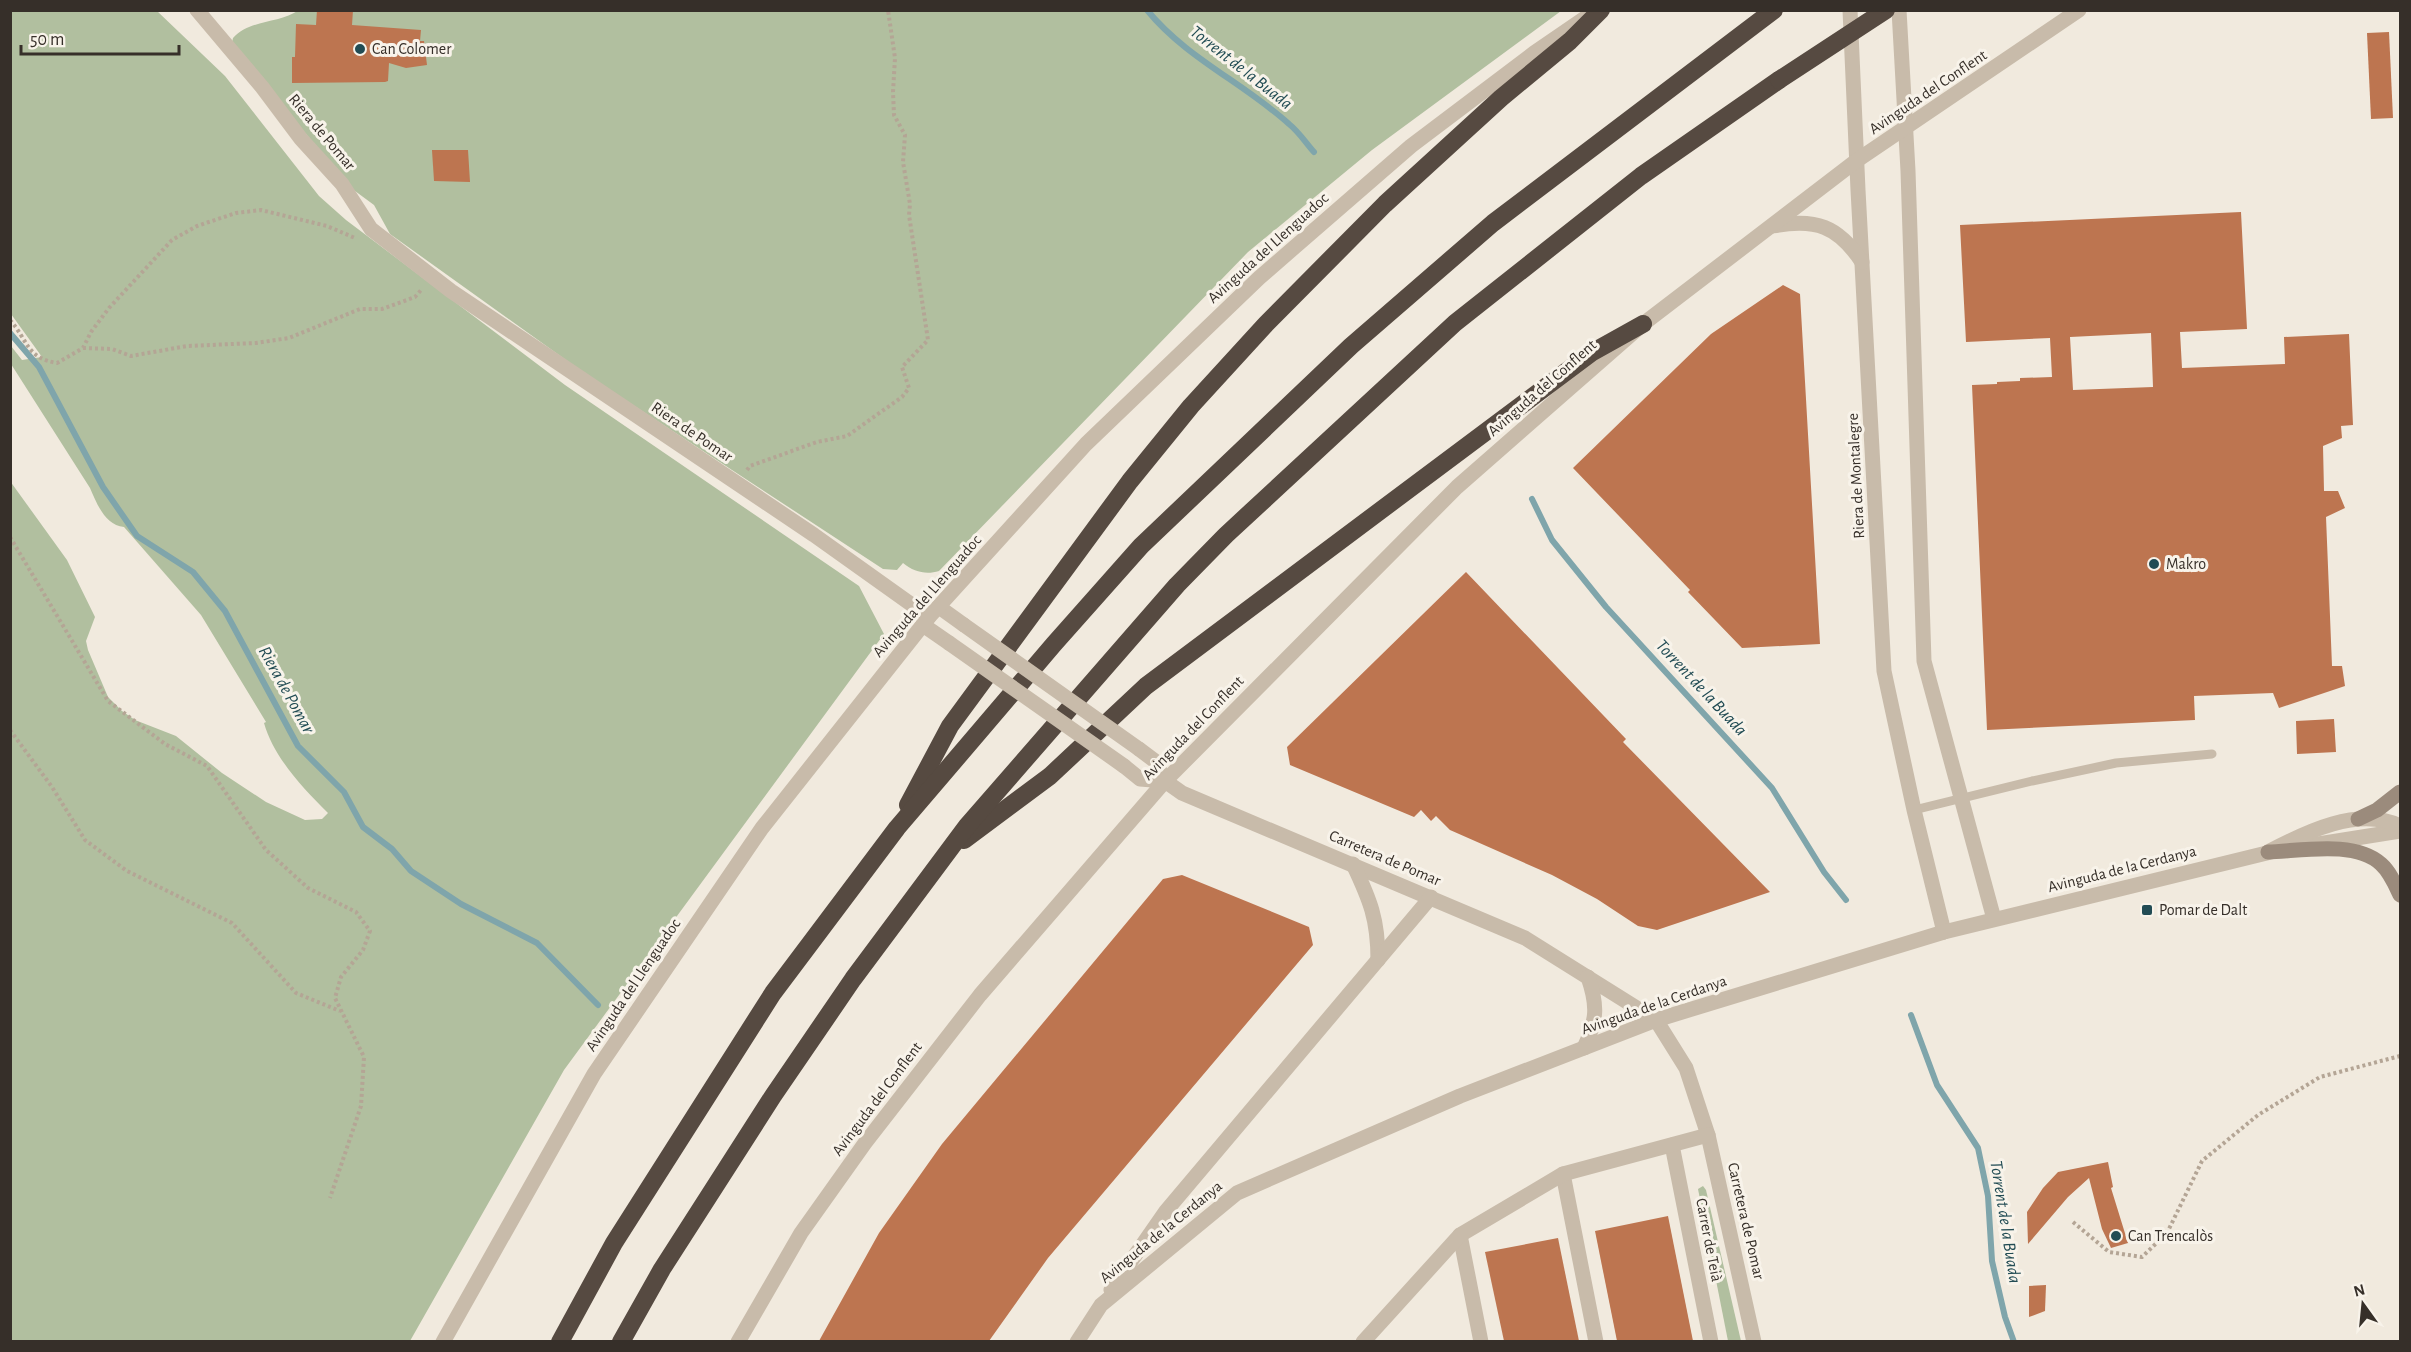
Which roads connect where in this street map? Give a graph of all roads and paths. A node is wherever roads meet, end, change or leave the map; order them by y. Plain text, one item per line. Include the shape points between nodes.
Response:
1 (197, 10) edge
2 (888, 10) edge
3 (1595, 10) edge
4 (1601, 10) edge
5 (1774, 10) edge
6 (1850, 10) edge
7 (1886, 10) edge
8 (1899, 10) edge
9 (2079, 10) edge
10 (1906, 129) junction
11 (1856, 161) junction
12 (1770, 227) junction
13 (388, 242) junction
14 (1863, 263) junction
15 (438, 281) junction
16 (10, 320) edge
17 (1643, 324) junction
18 (83, 348) junction
19 (736, 484) junction
20 (10, 537) edge
21 (930, 616) junction
22 (10, 730) edge
23 (2212, 754) dead end
24 (1165, 781) junction
25 (2400, 792) edge
26 (1961, 797) junction
27 (1914, 810) junction
28 (2358, 819) junction
29 (897, 828) junction
30 (2400, 829) edge
31 (2268, 852) junction
32 (944, 856) junction
33 (1353, 864) junction
34 (2400, 895) edge
35 (1431, 897) junction
36 (1994, 919) junction
37 (1944, 932) junction
38 (1378, 960) junction
39 (1588, 977) junction
40 (340, 1011) junction
41 (1656, 1020) junction
42 (1584, 1048) junction
43 (2400, 1056) edge
44 (1708, 1135) junction
45 (1672, 1145) junction
46 (1563, 1174) junction
47 (330, 1198) dead end
48 (2073, 1222) dead end
49 (1460, 1235) junction
50 (1101, 1305) junction
51 (1367, 1340) edge
52 (443, 1341) edge
53 (560, 1341) edge
54 (621, 1341) edge
55 (738, 1341) edge
56 (1077, 1341) edge
57 (1481, 1341) edge
58 (1596, 1341) edge
59 (1711, 1341) edge
60 (1754, 1341) edge

1 - 13 street, Riera de Pomar via 342,184 371,229
2 - 19 path via 895,58 894,115 904,135 909,215 928,340 902,367 909,388 902,398 847,436 817,442 750,466
3 - 21 street, Avinguda del Llenguadoc via 1411,146 1259,278 1086,444
4 - 29 highway via 1385,204 1191,406 1130,481 950,726
5 - 29 highway via 1493,223 1351,346 1141,546
6 - 11 street, Riera de Montalegre
7 - 32 highway, bridge via 1641,176 1455,323 1177,585
8 - 10 street
9 - 10 street, Avinguda del Conflent
10 - 11 street, Avinguda del Conflent
10 - 26 street via 1924,661
11 - 12 street, Avinguda del Conflent
11 - 14 street, Riera de Montalegre
12 - 14 street via 1817,224 1850,243
12 - 17 street, Avinguda del Conflent
13 - 15 street, Riera de Pomar
13 - 18 path via 372,243 327,226 261,210 236,213 197,226 172,240 109,308
14 - 27 street, Riera de Montalegre via 1884,671
15 - 18 path via 426,284 414,297 396,304 382,309 360,309 289,338 187,346 131,356 112,348
15 - 19 street, Riera de Pomar
16 - 18 path via 30,352 44,361 57,363
17 - 24 street, Avinguda del Conflent via 1457,487
17 - 32 highway via 1591,353 1146,686 1050,776
19 - 21 street, Riera de Pomar
20 - 40 path via 108,701 165,744 207,766 266,850 308,888 356,912 370,931 363,950 341,977 335,998
21 - 24 street, Carretera de Pomar, bridge via 964,626 1155,761
21 - 24 street, Carretera de Pomar, bridge via 949,643 1140,778
21 - 52 street, Avinguda del Llenguadoc via 762,828 594,1074
22 - 40 path via 85,840 127,871 232,922 296,993
23 - 26 lane via 2116,763
24 - 33 street, Carretera de Pomar via 1182,793
24 - 55 street, Avinguda del Conflent via 980,995 865,1143 801,1233
25 - 28 street
26 - 27 lane
26 - 36 street
27 - 37 street, Riera de Montalegre
28 - 30 street, Avinguda de la Cerdanya via 2387,820
28 - 31 street, Avinguda de la Cerdanya via 2303,834
29 - 53 highway via 772,993 614,1243
30 - 31 street, Avinguda de la Cerdanya
31 - 34 street via 2352,850 2383,865
31 - 36 street, Avinguda de la Cerdanya
32 - 54 highway via 773,1096 662,1269
33 - 35 street, Carretera de Pomar
33 - 38 street via 1371,901 1378,932
35 - 38 street, Avinguda de la Cerdanya
35 - 39 street, Carretera de Pomar via 1525,938
36 - 37 street, Avinguda de la Cerdanya
37 - 41 street, Avinguda de la Cerdanya
38 - 50 street, Avinguda de la Cerdanya via 1166,1211
39 - 41 street, Carretera de Pomar
39 - 42 street via 1596,1007
40 - 47 path via 364,1057 362,1106
41 - 42 street, Avinguda de la Cerdanya
41 - 44 street, Carretera de Pomar via 1686,1068
42 - 50 street, Avinguda de la Cerdanya via 1460,1096 1237,1193
43 - 48 path via 2320,1077 2258,1115 2202,1161 2167,1233 2142,1257 2109,1252
44 - 45 street
44 - 60 street, Carretera de Pomar
45 - 46 street
45 - 59 street, Carrer de Teià
46 - 49 street
46 - 58 street
49 - 51 street
49 - 57 street
50 - 56 street, Avinguda de la Cerdanya

